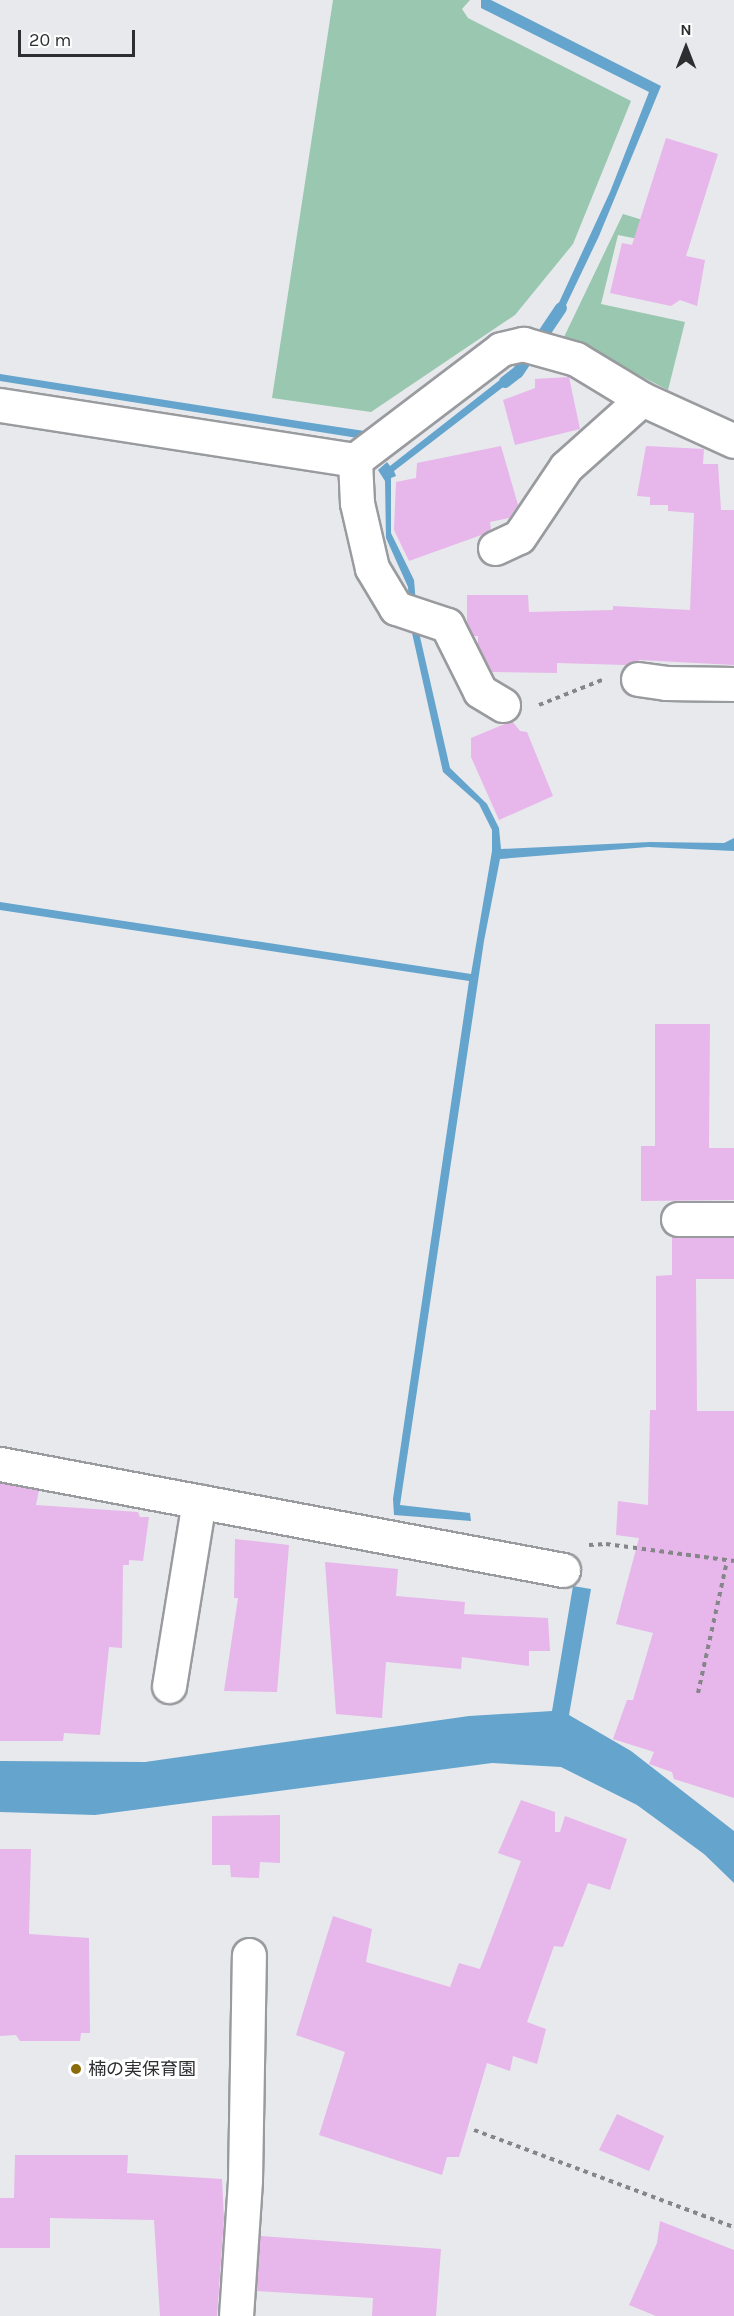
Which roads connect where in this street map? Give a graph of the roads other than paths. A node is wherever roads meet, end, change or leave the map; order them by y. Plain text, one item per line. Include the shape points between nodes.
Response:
1 (642, 399) junction
2 (0, 405) edge
3 (734, 441) edge
4 (355, 460) junction
5 (495, 548) dead end
6 (638, 679) road end
7 (734, 684) edge
8 (503, 705) road end
9 (678, 1219) dead end
10 (734, 1220) edge
11 (0, 1464) edge
12 (199, 1501) junction
13 (553, 1568) road end
14 (169, 1686) dead end
15 (249, 1955) dead end
16 (236, 2316) edge

1 - 3 street
1 - 4 street via 576,358 523,344 501,349
1 - 5 street via 566,466 519,537
2 - 4 street
4 - 8 street via 357,503 372,568 396,608 447,625 480,691
6 - 7 street
9 - 10 street
11 - 12 street
12 - 13 street
12 - 14 street
15 - 16 street via 245,2180

